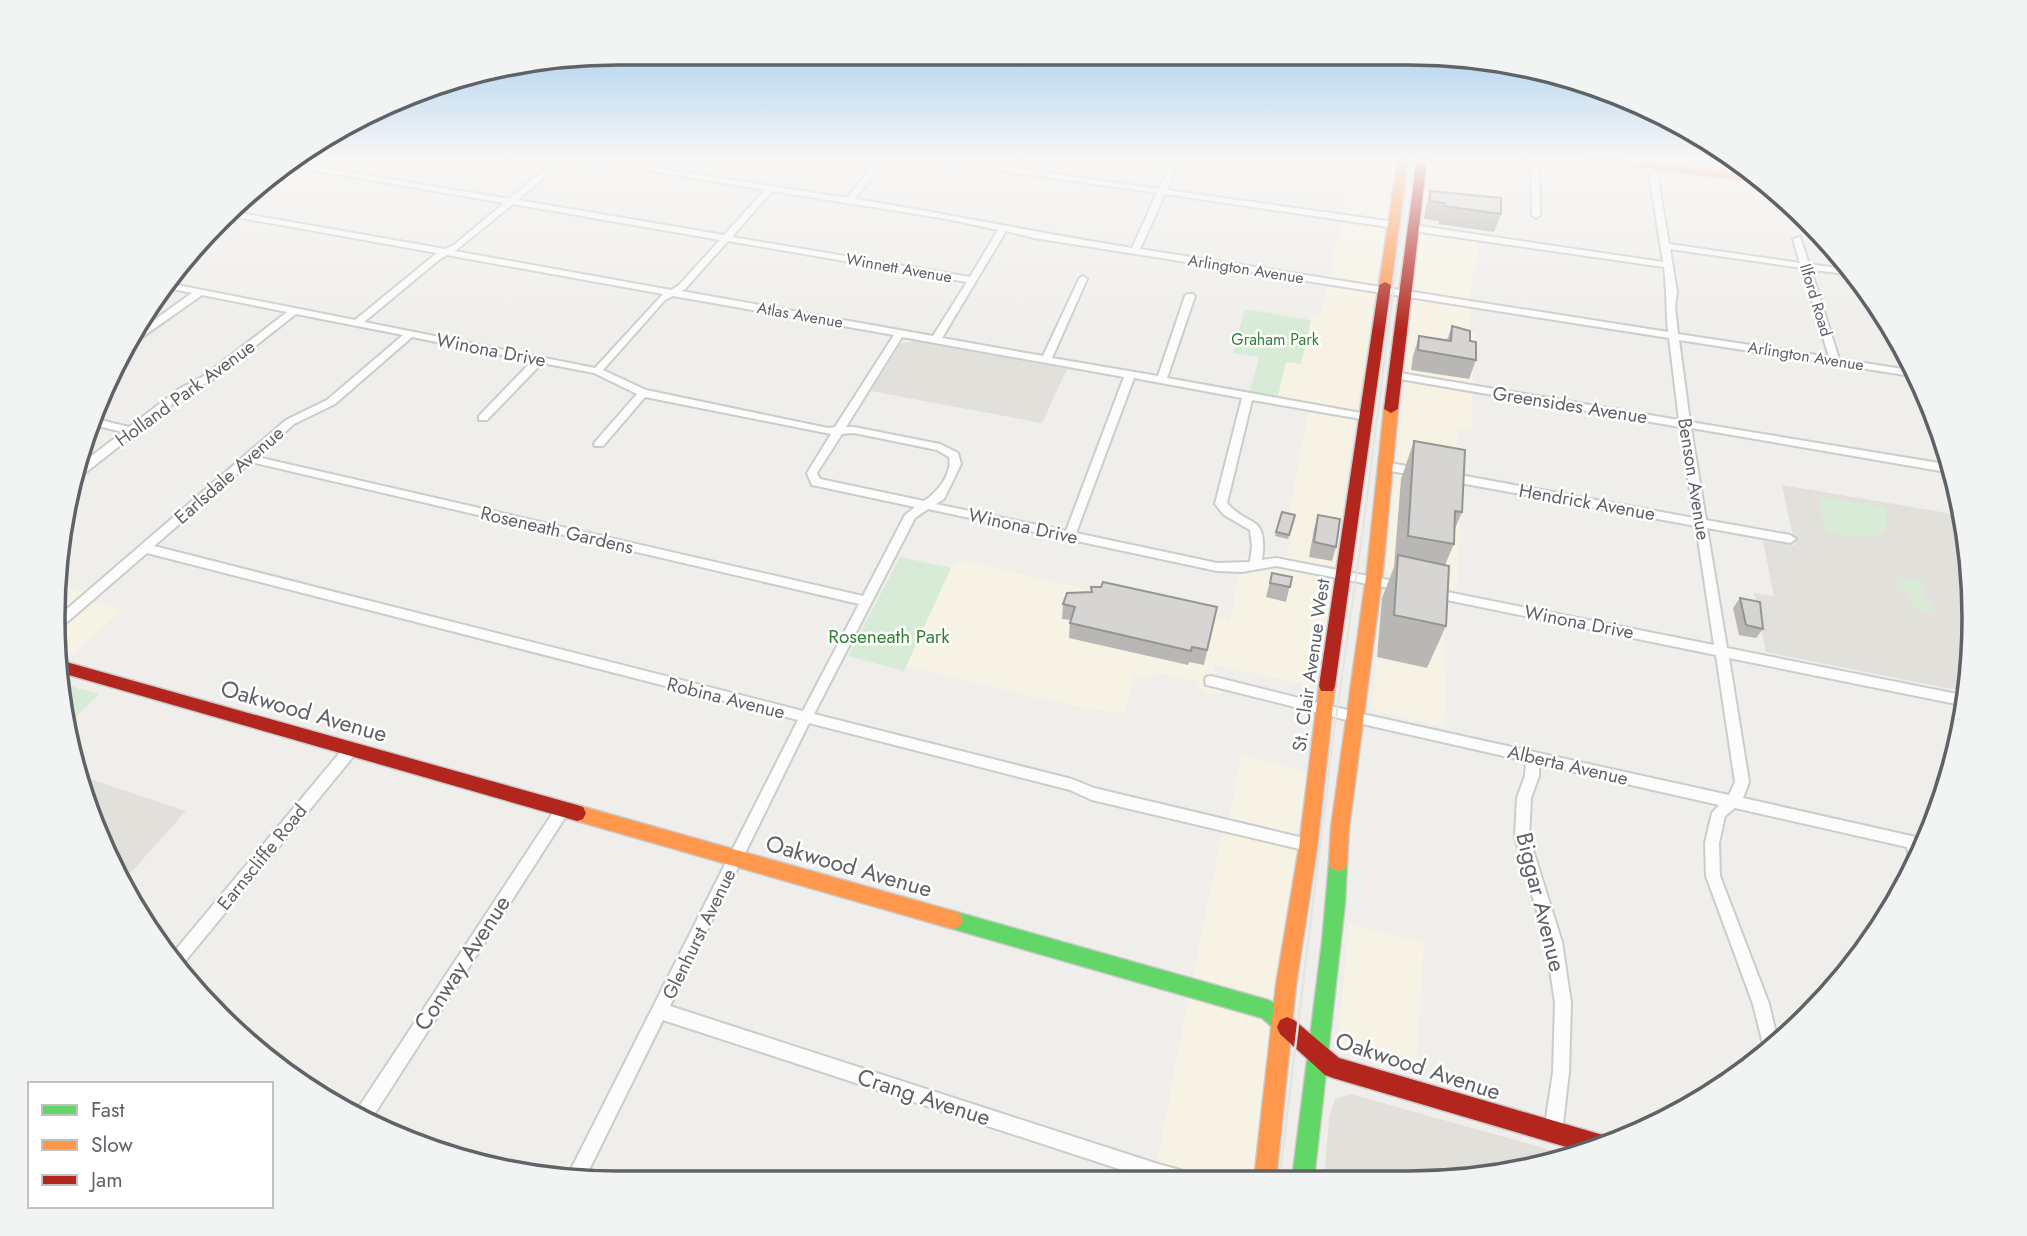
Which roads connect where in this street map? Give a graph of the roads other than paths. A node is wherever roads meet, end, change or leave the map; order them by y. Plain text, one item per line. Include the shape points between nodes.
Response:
1 (242, 216) edge
2 (494, 216) edge
3 (594, 216) edge
4 (747, 216) edge
5 (942, 216) edge
6 (1151, 216) edge
7 (1329, 216) edge
8 (1396, 216) edge
9 (1415, 216) edge
10 (1660, 216) edge
11 (1395, 225) junction
12 (1413, 228) junction
13 (1003, 229) junction
14 (726, 239) junction
15 (1797, 239) dead end
16 (1665, 247) junction
17 (1135, 251) junction
18 (447, 252) junction
19 (1667, 265) junction
20 (1806, 267) junction
21 (1840, 271) edge
22 (1083, 279) dead end
23 (971, 280) junction
24 (175, 287) edge
25 (1384, 291) junction
26 (200, 292) junction
27 (672, 292) junction
28 (1405, 295) junction
29 (1190, 296) dead end
30 (294, 311) junction
31 (357, 323) junction
32 (146, 330) edge
33 (900, 333) junction
34 (410, 334) junction
35 (1674, 336) junction
36 (936, 340) junction
37 (1046, 359) junction
38 (539, 360) junction
39 (1835, 361) junction
40 (597, 371) junction
41 (1905, 372) edge
42 (1130, 375) junction
43 (1394, 375) junction
44 (1161, 381) junction
45 (643, 393) junction
46 (1248, 396) junction
47 (1367, 417) junction
48 (483, 418) dead end
49 (100, 424) edge
50 (1685, 424) junction
51 (131, 431) junction
52 (838, 431) junction
53 (599, 444) dead end
54 (248, 458) junction
55 (87, 466) edge
56 (1384, 466) junction
57 (1941, 467) edge
58 (925, 506) junction
59 (1701, 523) junction
60 (1070, 535) junction
61 (1790, 539) dead end
62 (145, 548) junction
63 (1256, 564) junction
64 (1345, 575) junction
65 (1373, 580) junction
66 (866, 601) junction
67 (65, 617) edge
68 (1720, 651) junction
69 (67, 669) edge
70 (1211, 681) dead end
71 (1956, 699) edge
72 (1325, 708) junction
73 (1353, 716) junction
74 (805, 719) junction
75 (352, 748) junction
76 (1533, 757) junction
77 (1733, 801) junction
78 (563, 809) junction
79 (1915, 842) edge
80 (1308, 845) junction
81 (737, 858) junction
82 (180, 956) edge
83 (661, 1011) junction
84 (1283, 1021) junction
85 (1769, 1038) edge
86 (1317, 1056) junction
87 (366, 1110) edge
88 (1553, 1132) junction
89 (1588, 1142) edge
90 (580, 1170) edge
91 (1156, 1171) edge
92 (1266, 1171) edge
93 (1304, 1171) edge

1 - 18 street, Atlas Avenue
2 - 18 street
3 - 14 street, Winnett Avenue
4 - 14 street
5 - 13 street, Arlington Avenue
6 - 17 street
7 - 11 street
8 - 11 main road, St. Clair Avenue West
9 - 12 main road
10 - 16 street, Benson Avenue
11 - 25 main road, St. Clair Avenue West
12 - 19 street
12 - 28 main road
13 - 17 street, Arlington Avenue
13 - 23 street
14 - 23 street, Winnett Avenue
14 - 27 street
15 - 20 street, Ilford Road
16 - 19 street, Benson Avenue
16 - 20 street
17 - 25 street, Arlington Avenue
18 - 27 street, Atlas Avenue
18 - 31 street
19 - 35 street, Benson Avenue
20 - 21 street
20 - 39 street, Ilford Road
22 - 37 street
23 - 36 street
24 - 26 street, Winona Drive
25 - 28 street, Arlington Avenue
25 - 47 main road, St. Clair Avenue West
26 - 30 street, Winona Drive
26 - 32 street
27 - 33 street, Atlas Avenue
27 - 40 street
28 - 35 street, Arlington Avenue
28 - 43 main road
29 - 44 street
30 - 31 street, Winona Drive
30 - 51 street, Holland Park Avenue
31 - 34 street, Winona Drive
33 - 36 street, Atlas Avenue
33 - 52 street
34 - 38 street, Winona Drive
34 - 54 street, Earlsdale Avenue via 331,402 294,419
35 - 39 street, Arlington Avenue
35 - 50 street, Benson Avenue
36 - 37 street, Atlas Avenue
37 - 42 street, Atlas Avenue
38 - 40 street, Winona Drive
38 - 48 street
39 - 41 street, Arlington Avenue
40 - 45 street, Winona Drive
42 - 44 street, Atlas Avenue
42 - 60 street
43 - 50 street, Greensides Avenue
43 - 56 main road
44 - 46 street, Atlas Avenue
45 - 52 street, Winona Drive
45 - 53 street
46 - 47 street, Atlas Avenue
46 - 63 street via 1221,503 1257,531
47 - 64 main road, St. Clair Avenue West
49 - 51 street
50 - 57 street, Greensides Avenue
50 - 59 street, Benson Avenue
51 - 55 street, Holland Park Avenue
52 - 58 street, Winona Drive via 812,473 816,482
52 - 58 street, Glenhurst Avenue via 854,429 951,452 956,464 940,496
54 - 62 street, Earlsdale Avenue
54 - 66 street, Roseneath Gardens
56 - 59 street, Hendrick Avenue
56 - 65 main road
58 - 60 street, Winona Drive
58 - 66 street, Glenhurst Avenue via 911,515
59 - 61 street, Hendrick Avenue
59 - 68 street, Benson Avenue
60 - 63 street, Winona Drive via 1217,567
62 - 67 street, Earlsdale Avenue
62 - 74 street, Robina Avenue
63 - 64 street, Winona Drive via 1283,562
64 - 65 street, Winona Drive
64 - 72 main road, St. Clair Avenue West
65 - 68 street, Winona Drive
65 - 73 main road
66 - 74 street, Glenhurst Avenue
68 - 71 street, Winona Drive
68 - 77 street, Benson Avenue via 1742,782
69 - 75 main road, Oakwood Avenue
70 - 72 street, Alberta Avenue
72 - 73 street, Alberta Avenue
72 - 80 main road, St. Clair Avenue West
73 - 76 street, Alberta Avenue
73 - 86 main road
74 - 80 street, Robina Avenue
74 - 81 street, Glenhurst Avenue
75 - 78 main road, Oakwood Avenue
75 - 82 street, Earnscliffe Road
76 - 77 street, Alberta Avenue
76 - 88 street, Biggar Avenue via 1522,837 1555,942 1563,1003
77 - 79 street, Alberta Avenue
77 - 85 street via 1718,813 1712,843 1713,876 1761,1004
78 - 81 main road, Oakwood Avenue
78 - 87 street, Conway Avenue
80 - 84 main road, St. Clair Avenue West
81 - 83 street, Glenhurst Avenue
81 - 84 main road, Oakwood Avenue via 1268,1010
83 - 90 street, Glenhurst Avenue
83 - 91 street, Crang Avenue
84 - 86 main road, Oakwood Avenue
84 - 92 main road, St. Clair Avenue West
86 - 88 main road, Oakwood Avenue via 1333,1067
86 - 93 main road
88 - 89 main road, Oakwood Avenue

